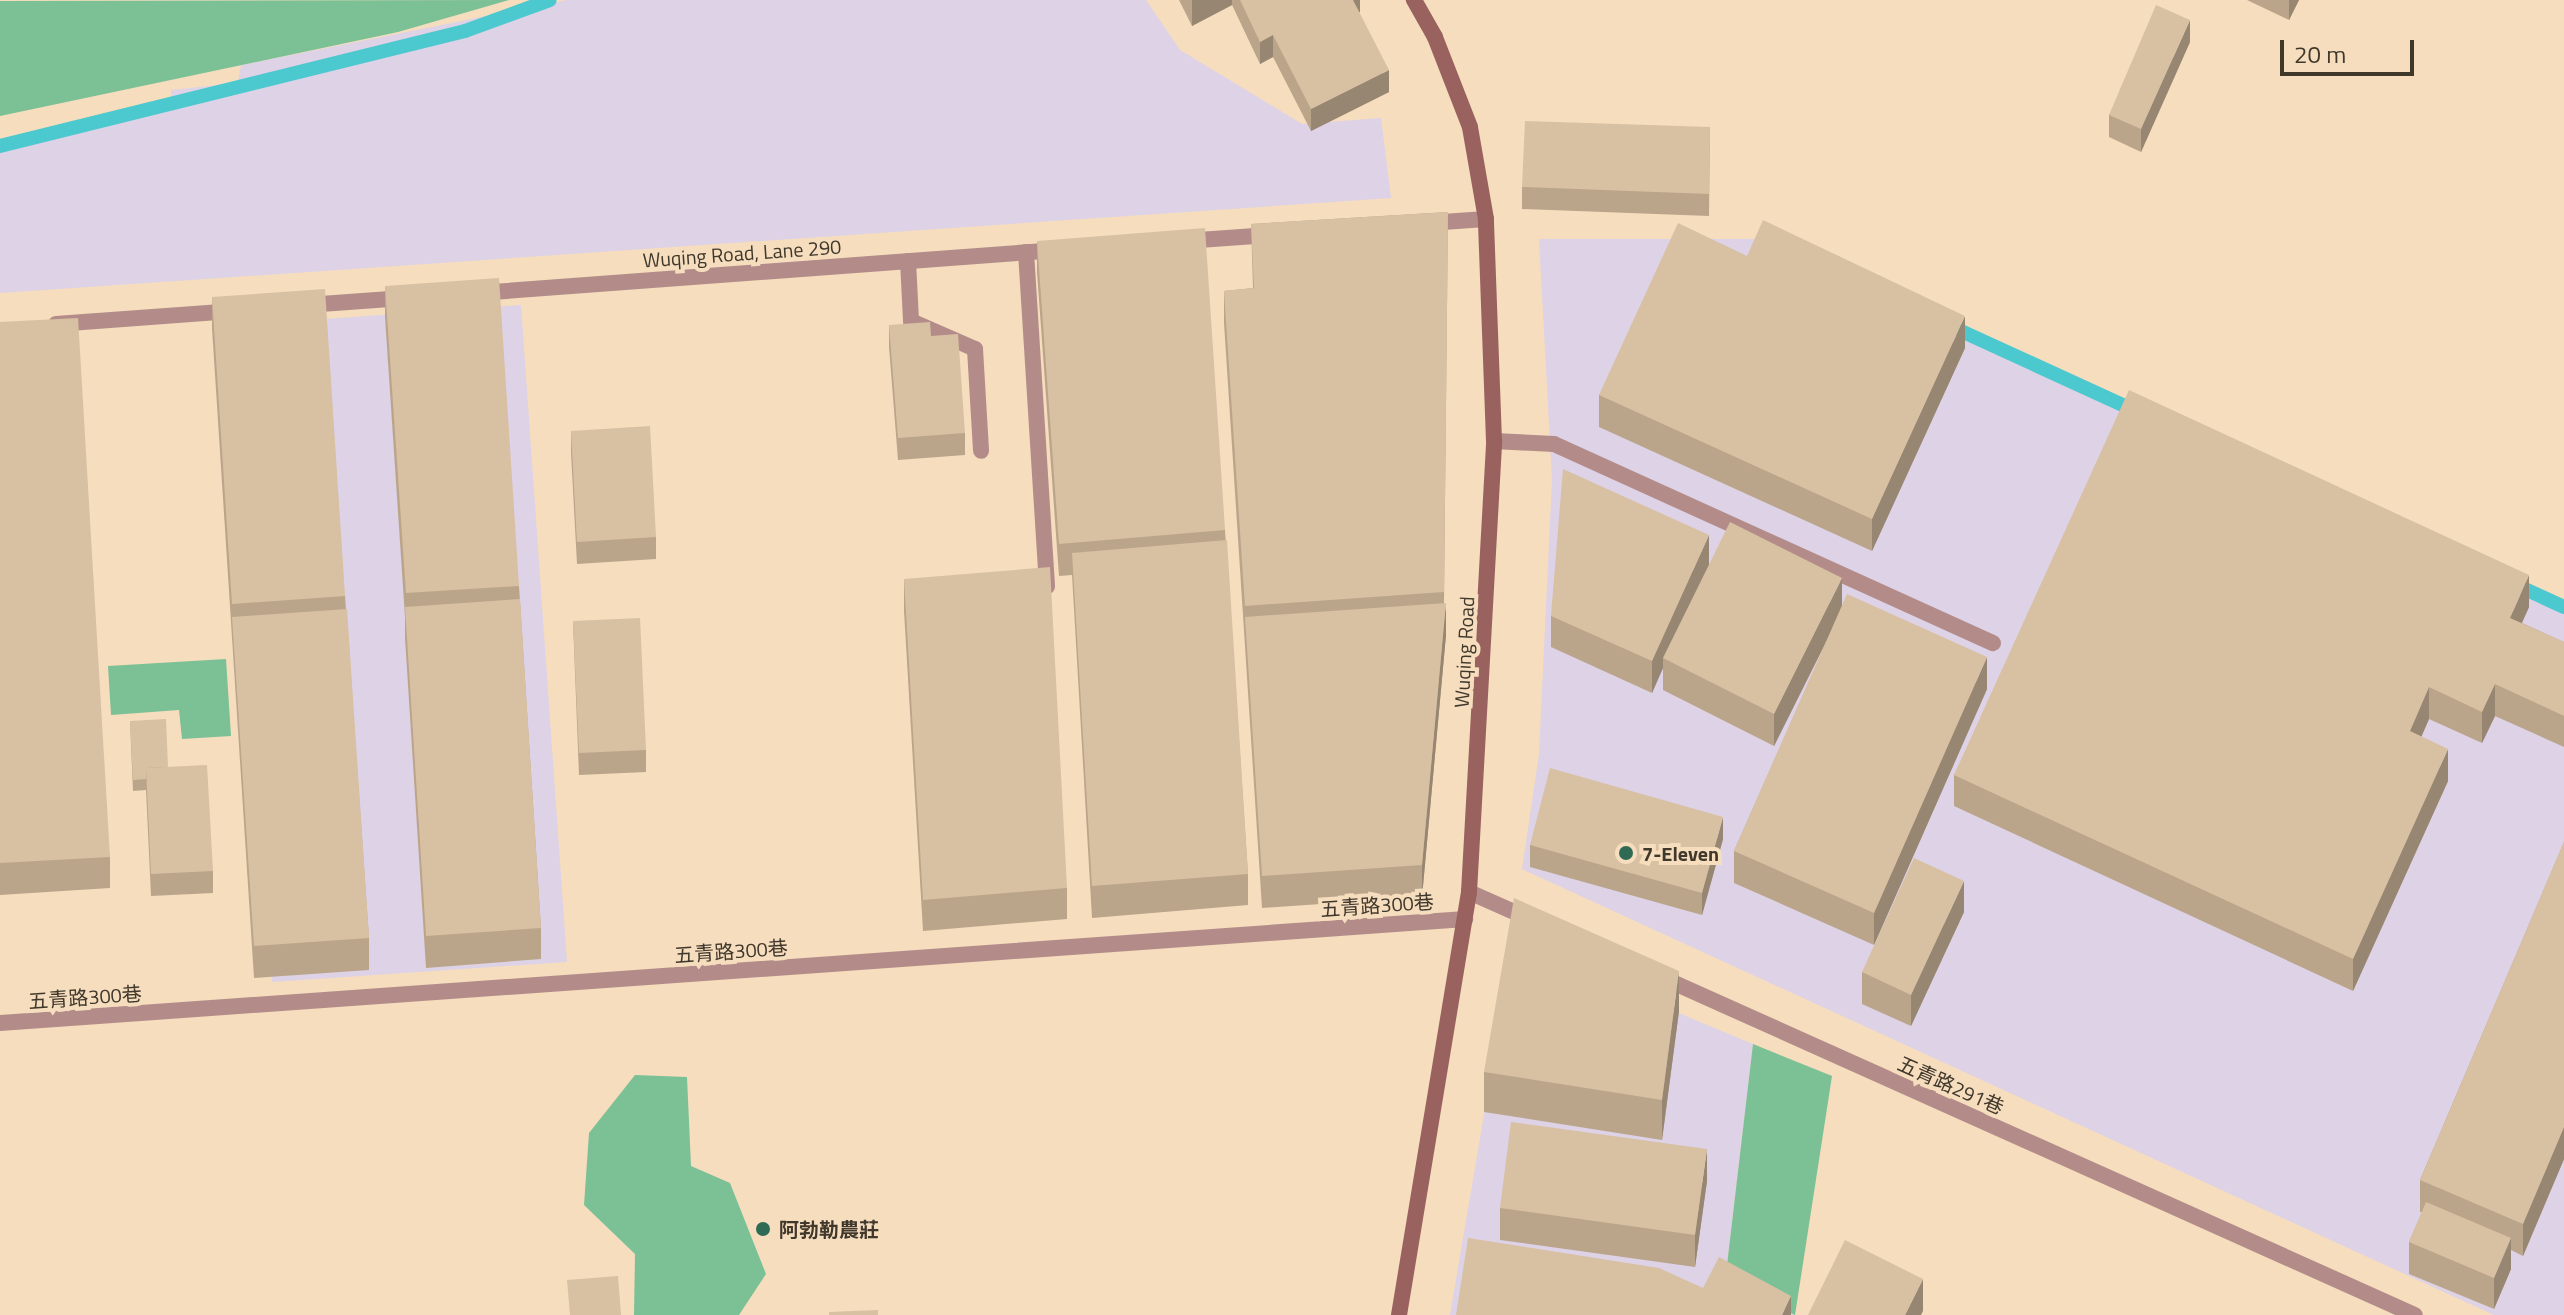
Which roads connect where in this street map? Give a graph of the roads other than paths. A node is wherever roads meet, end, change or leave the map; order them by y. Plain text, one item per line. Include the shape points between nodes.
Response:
1 (1414, 0) edge
2 (1486, 219) junction
3 (1407, 225) edge
4 (1280, 234) edge
5 (1169, 242) edge
6 (1073, 249) edge
7 (1026, 252) junction
8 (908, 261) junction
9 (459, 294) edge
10 (428, 296) edge
11 (290, 306) edge
12 (244, 310) edge
13 (31, 325) edge
14 (1494, 441) junction
15 (981, 451) dead end
16 (1047, 588) edge
17 (1993, 643) dead end
18 (1469, 892) junction
19 (1465, 919) junction
20 (1542, 924) edge
21 (1643, 969) edge
22 (0, 1023) edge
23 (1399, 1315) edge
24 (2415, 1315) edge

1 - 2 street, Wuqing Road via 1435,37 1470,127
2 - 3 street
2 - 14 street, Wuqing Road
4 - 5 street
6 - 7 street, Wuqing Road, Lane 290
7 - 8 street, Wuqing Road, Lane 290
7 - 16 street
8 - 9 street, Wuqing Road, Lane 290
8 - 15 street via 911,321 975,349
10 - 11 street
12 - 13 street
14 - 17 street via 1554,444
14 - 18 street, Wuqing Road
18 - 19 street, Wuqing Road
18 - 20 street
19 - 22 street, 五青路300巷
19 - 23 street, Wuqing Road
21 - 24 street, 五青路291巷

